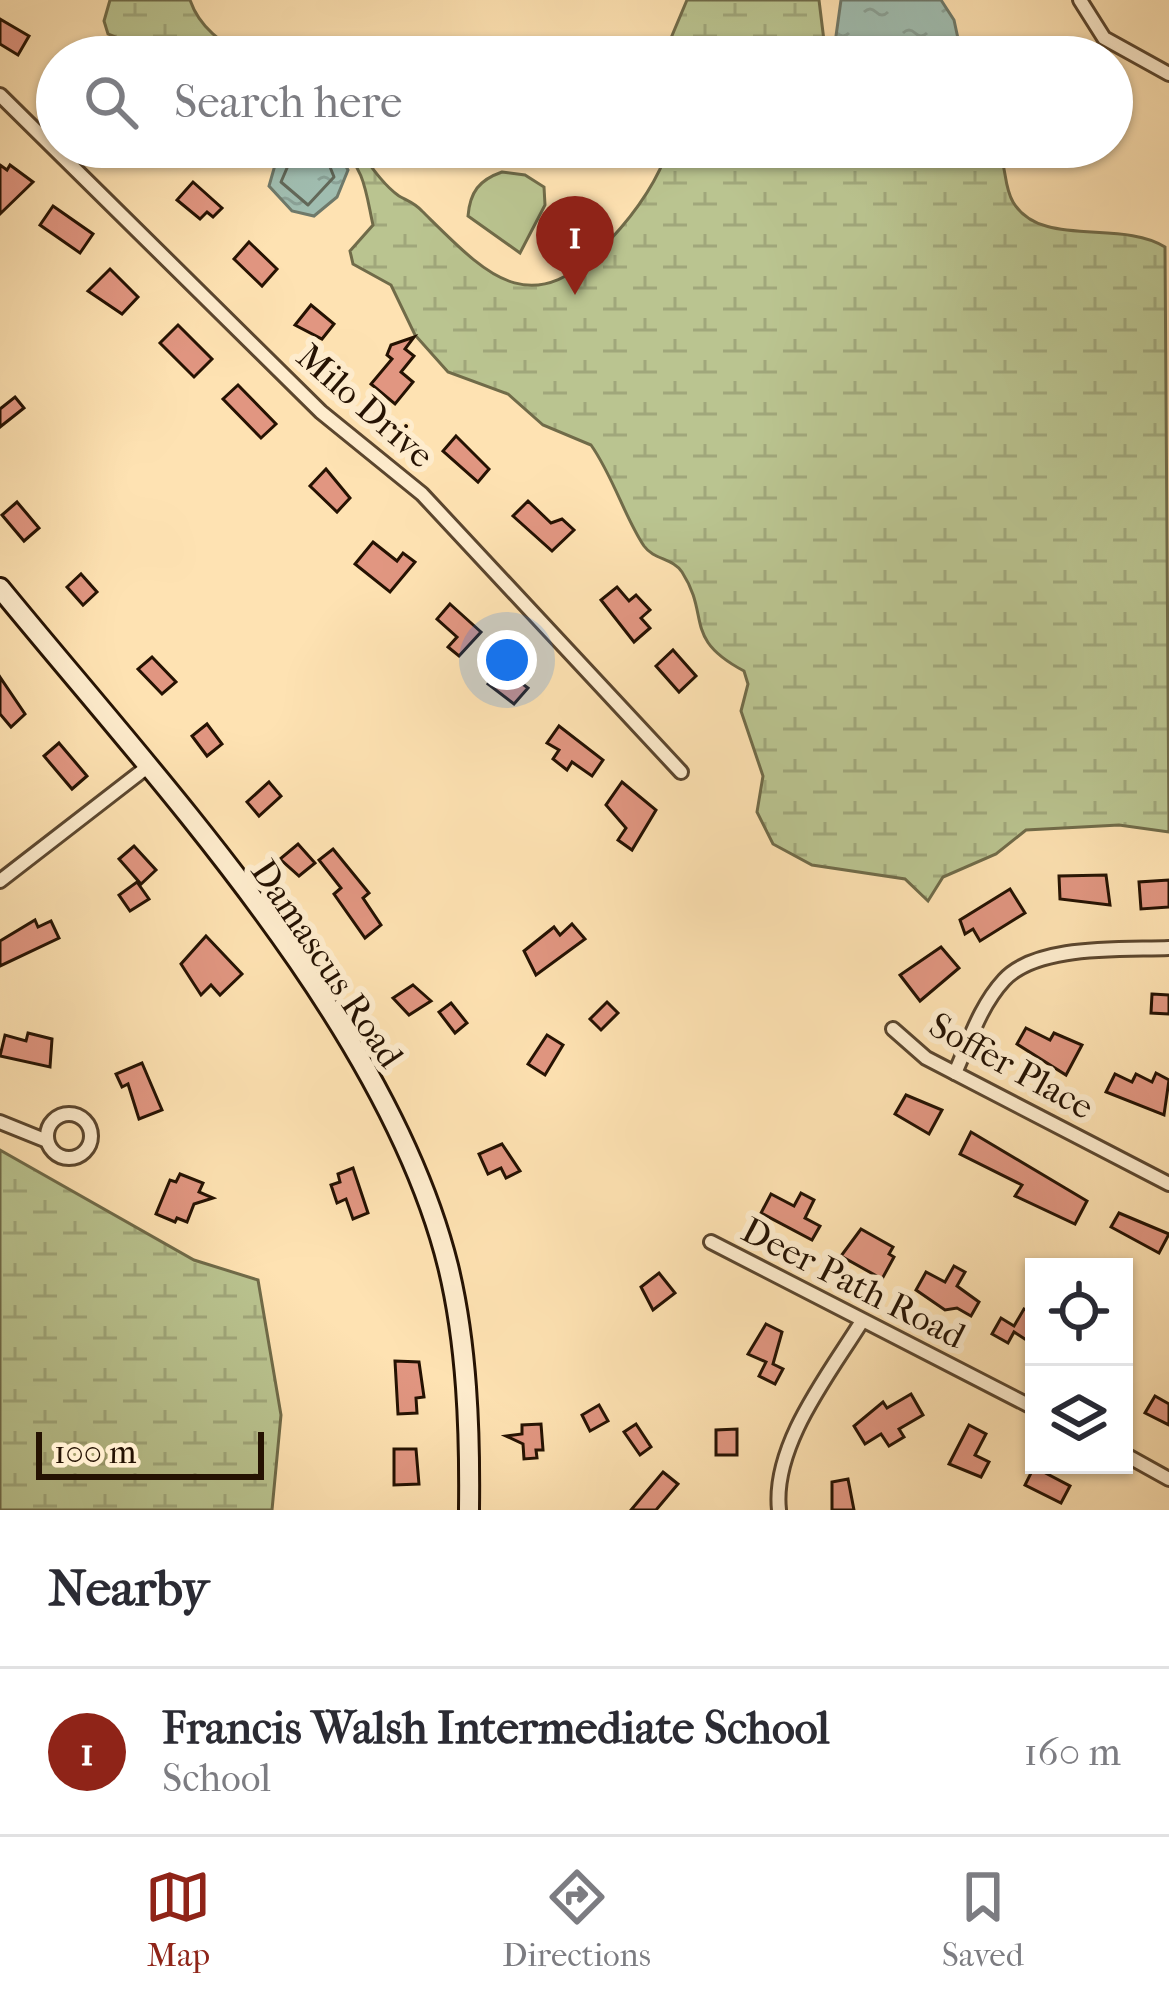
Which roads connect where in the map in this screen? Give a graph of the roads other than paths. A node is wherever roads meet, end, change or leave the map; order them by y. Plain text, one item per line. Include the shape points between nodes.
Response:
1 (1080, 0) edge
2 (1103, 36) edge
3 (1133, 54) edge
4 (1169, 74) edge
5 (0, 94) edge
6 (36, 130) edge
7 (75, 168) edge
8 (0, 588) edge
9 (146, 768) junction
10 (682, 772) dead end
11 (0, 881) edge
12 (1169, 948) edge
13 (892, 1029) dead end
14 (955, 1073) junction
15 (0, 1122) edge
16 (47, 1141) dead end
17 (1169, 1184) edge
18 (711, 1241) dead end
19 (862, 1321) junction
20 (1025, 1403) edge
21 (1133, 1459) edge
22 (1169, 1479) edge
23 (469, 1510) edge
24 (779, 1510) edge

1 - 2 street
3 - 4 street
5 - 6 street, Milo Drive
7 - 10 street, Milo Drive via 321,412 422,494
8 - 9 street, Damascus Road
9 - 11 street
9 - 23 street, Damascus Road via 284,942 355,1050 428,1200 449,1270 470,1427
12 - 14 street via 1043,958 1008,975
13 - 14 street, Soffer Place
14 - 17 street, Soffer Place
15 - 16 street
18 - 19 street, Deer Path Road
19 - 20 street, Deer Path Road
19 - 24 street via 786,1461
21 - 22 street

